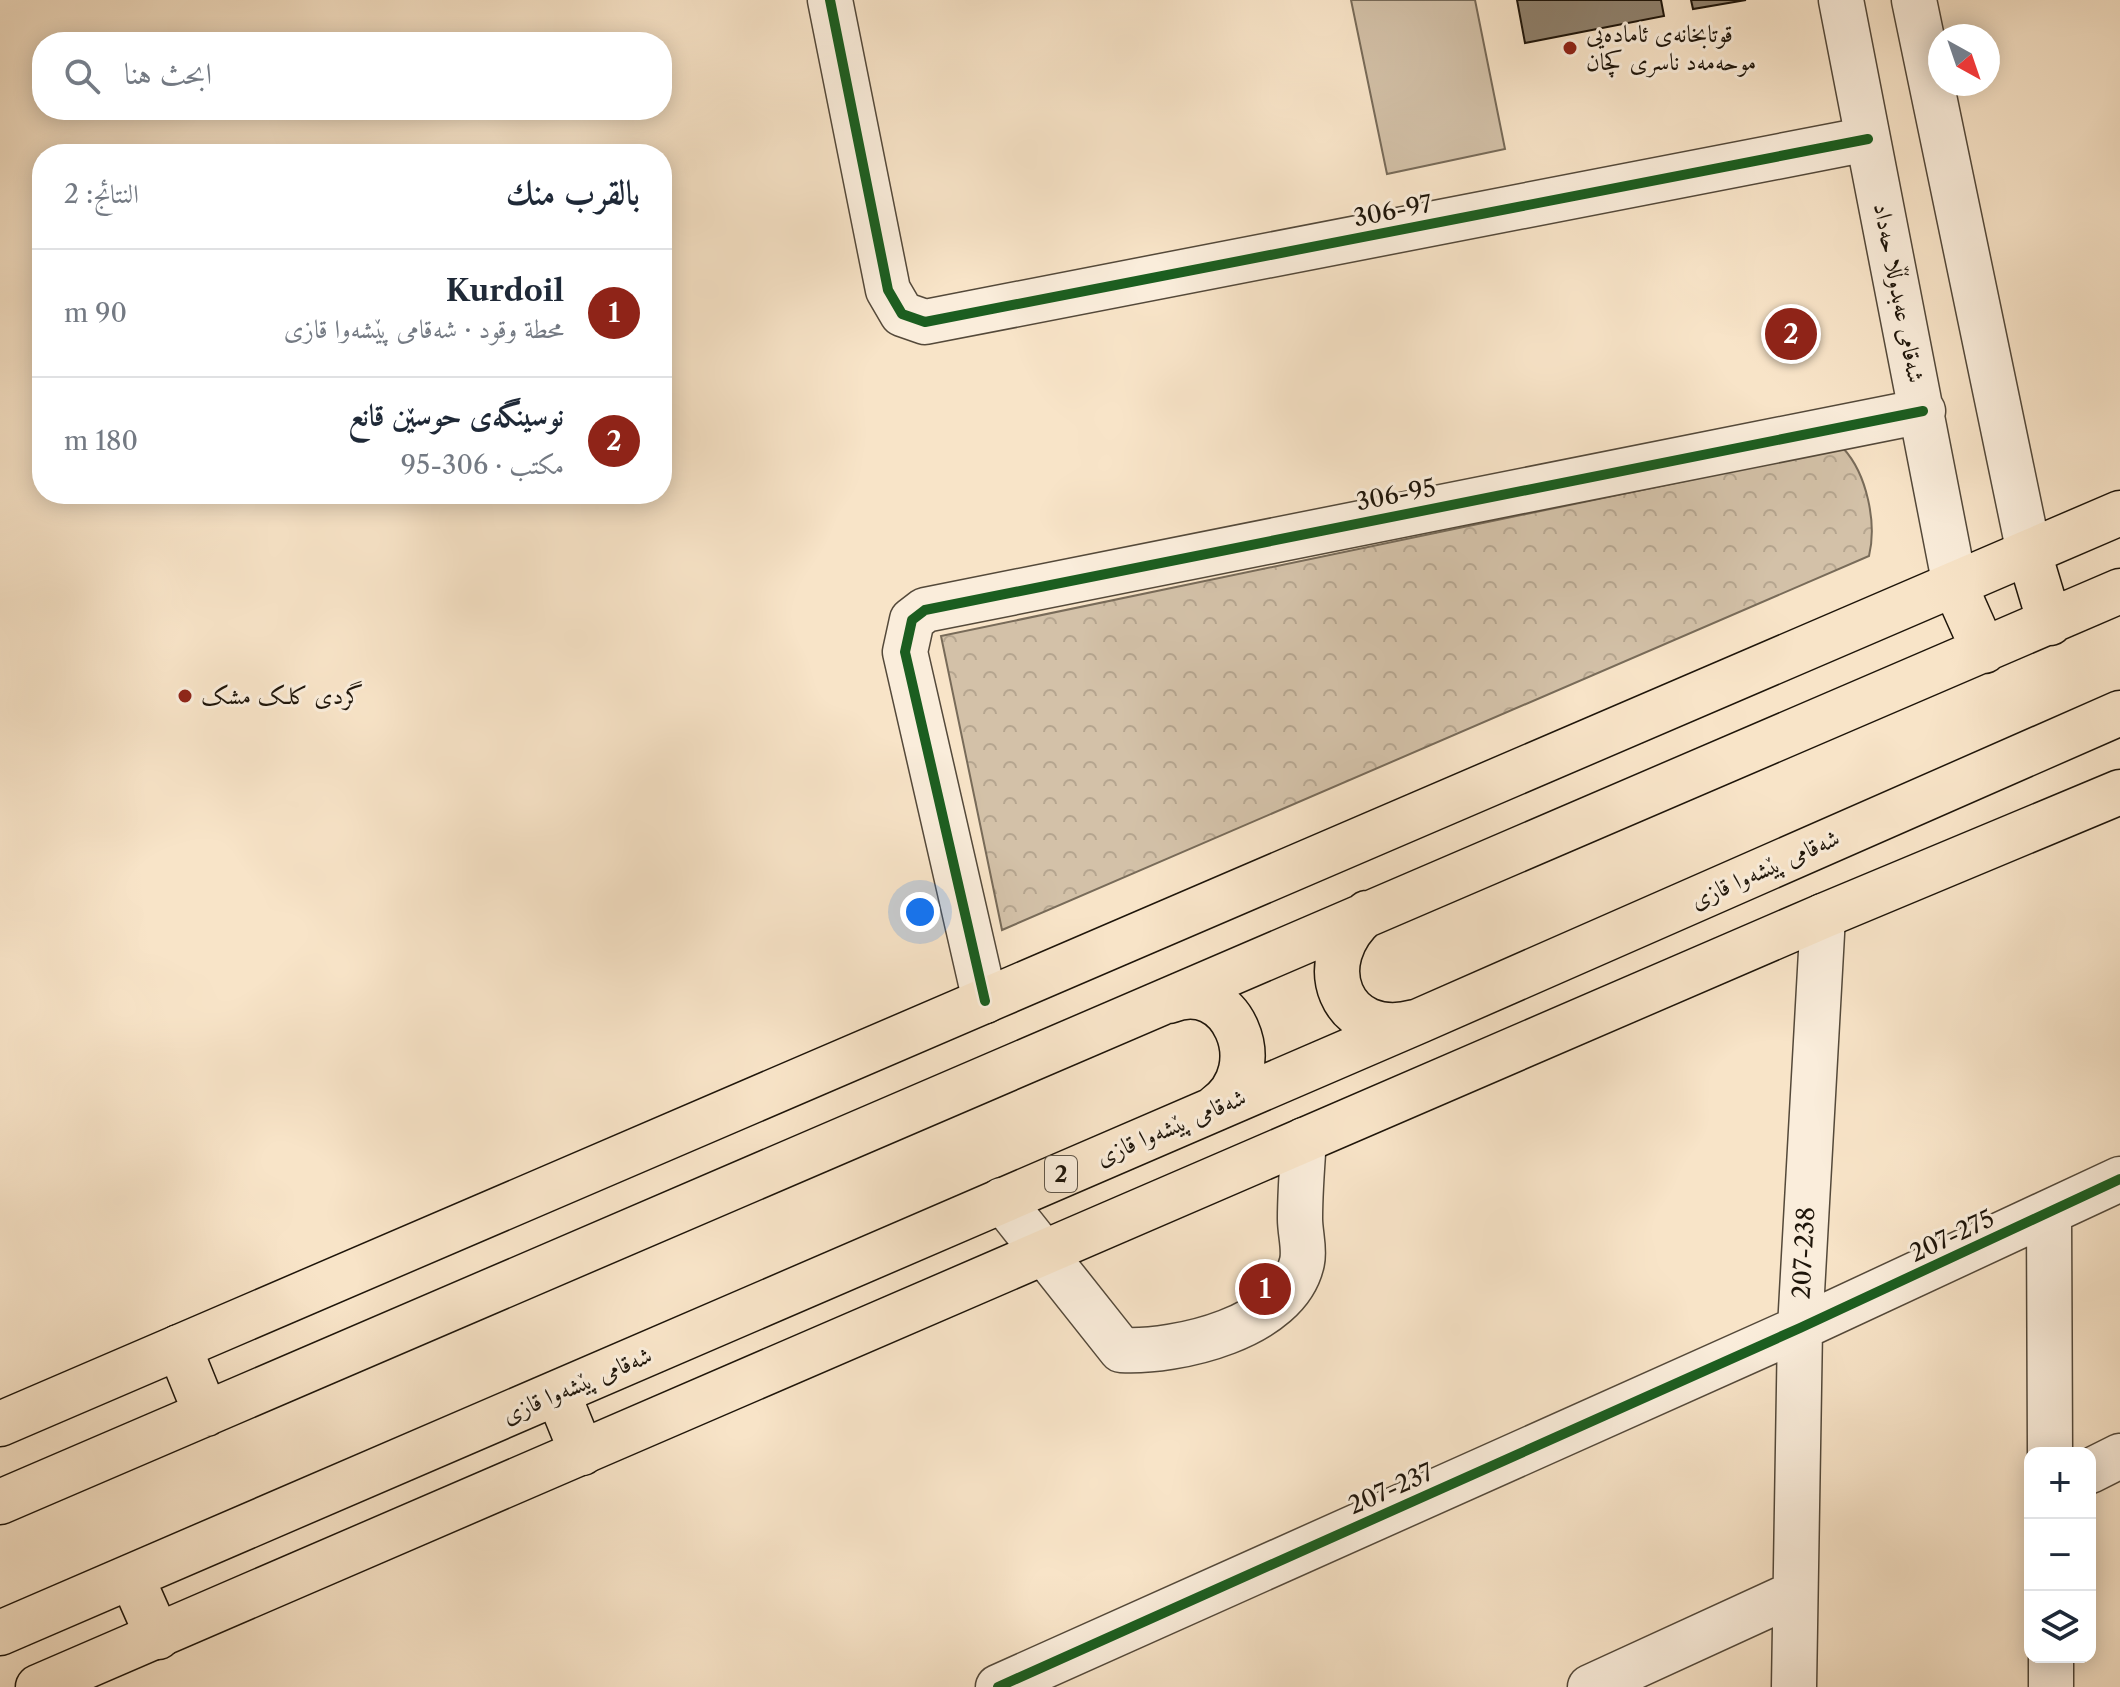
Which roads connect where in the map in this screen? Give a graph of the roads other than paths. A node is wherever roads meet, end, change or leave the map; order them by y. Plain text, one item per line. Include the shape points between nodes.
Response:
1 (830, 0) edge
2 (1841, 0) edge
3 (1914, 0) edge
4 (1868, 139) junction
5 (1923, 411) junction
6 (2120, 513) edge
7 (2029, 553) junction
8 (1955, 586) junction
9 (2120, 591) edge
10 (2050, 623) junction
11 (1984, 651) junction
12 (2118, 718) edge
13 (2120, 792) edge
14 (1367, 913) junction
15 (1823, 916) junction
16 (985, 1001) junction
17 (1169, 1001) junction
18 (1419, 1021) junction
19 (1216, 1107) junction
20 (1304, 1140) junction
21 (2120, 1179) edge
22 (1002, 1200) junction
23 (2049, 1214) junction
24 (1043, 1253) junction
25 (1800, 1328) junction
26 (179, 1347) junction
27 (558, 1394) junction
28 (206, 1414) junction
29 (0, 1424) edge
30 (2050, 1447) edge
31 (582, 1453) junction
32 (2120, 1456) edge
33 (2096, 1468) edge
34 (0, 1502) edge
35 (132, 1578) junction
36 (1795, 1593) junction
37 (0, 1633) edge
38 (158, 1637) junction
39 (2051, 1663) edge
40 (38, 1687) edge
41 (998, 1687) edge
42 (1590, 1687) edge
43 (1794, 1687) edge
44 (2051, 1687) edge

1 - 4 street, 306-97 via 888,290 902,314 925,322
2 - 4 street, شەقامی عەبدوڵڵا حەداد
3 - 7 street
4 - 5 street, شەقامی عەبدوڵڵا حەداد
5 - 8 street, شەقامی عەبدوڵڵا حەداد
5 - 16 street, 306-95 via 925,610 912,620 905,652
6 - 7 main road
7 - 8 main road
7 - 10 main road
8 - 11 main road
8 - 16 main road
9 - 10 main road
10 - 11 main road
11 - 14 main road
12 - 18 main road, شەقامی پێشەوا قازی / 2
13 - 15 main road
14 - 17 main road
14 - 18 main road via 1351,927 1337,953 1341,991 1359,1014 1377,1023
15 - 20 main road
15 - 25 street, 207-238
16 - 26 main road
17 - 19 main road via 1195,998 1213,1005 1239,1032 1244,1060 1240,1079
17 - 28 main road
18 - 19 main road, شەقامی پێشەوا قازی / 2
19 - 22 main road, شەقامی پێشەوا قازی / 2
20 - 24 main road
20 - 24 street via 1302,1263 1283,1297 1255,1318 1185,1347 1121,1350
21 - 23 street, 207-275
22 - 24 street
22 - 27 main road, شەقامی پێشەوا قازی / 2
23 - 25 street, 207-275
23 - 30 street
24 - 31 main road
25 - 36 street, 207-238
25 - 41 street, 207-237
26 - 28 main road
26 - 29 main road
27 - 31 main road
27 - 35 main road, شەقامی پێشەوا قازی / 2
28 - 34 main road
31 - 38 main road
32 - 33 street
35 - 37 main road, شەقامی پێشەوا قازی / 2
35 - 38 main road
36 - 42 street
36 - 43 street, 207-238
38 - 40 main road
39 - 44 street

